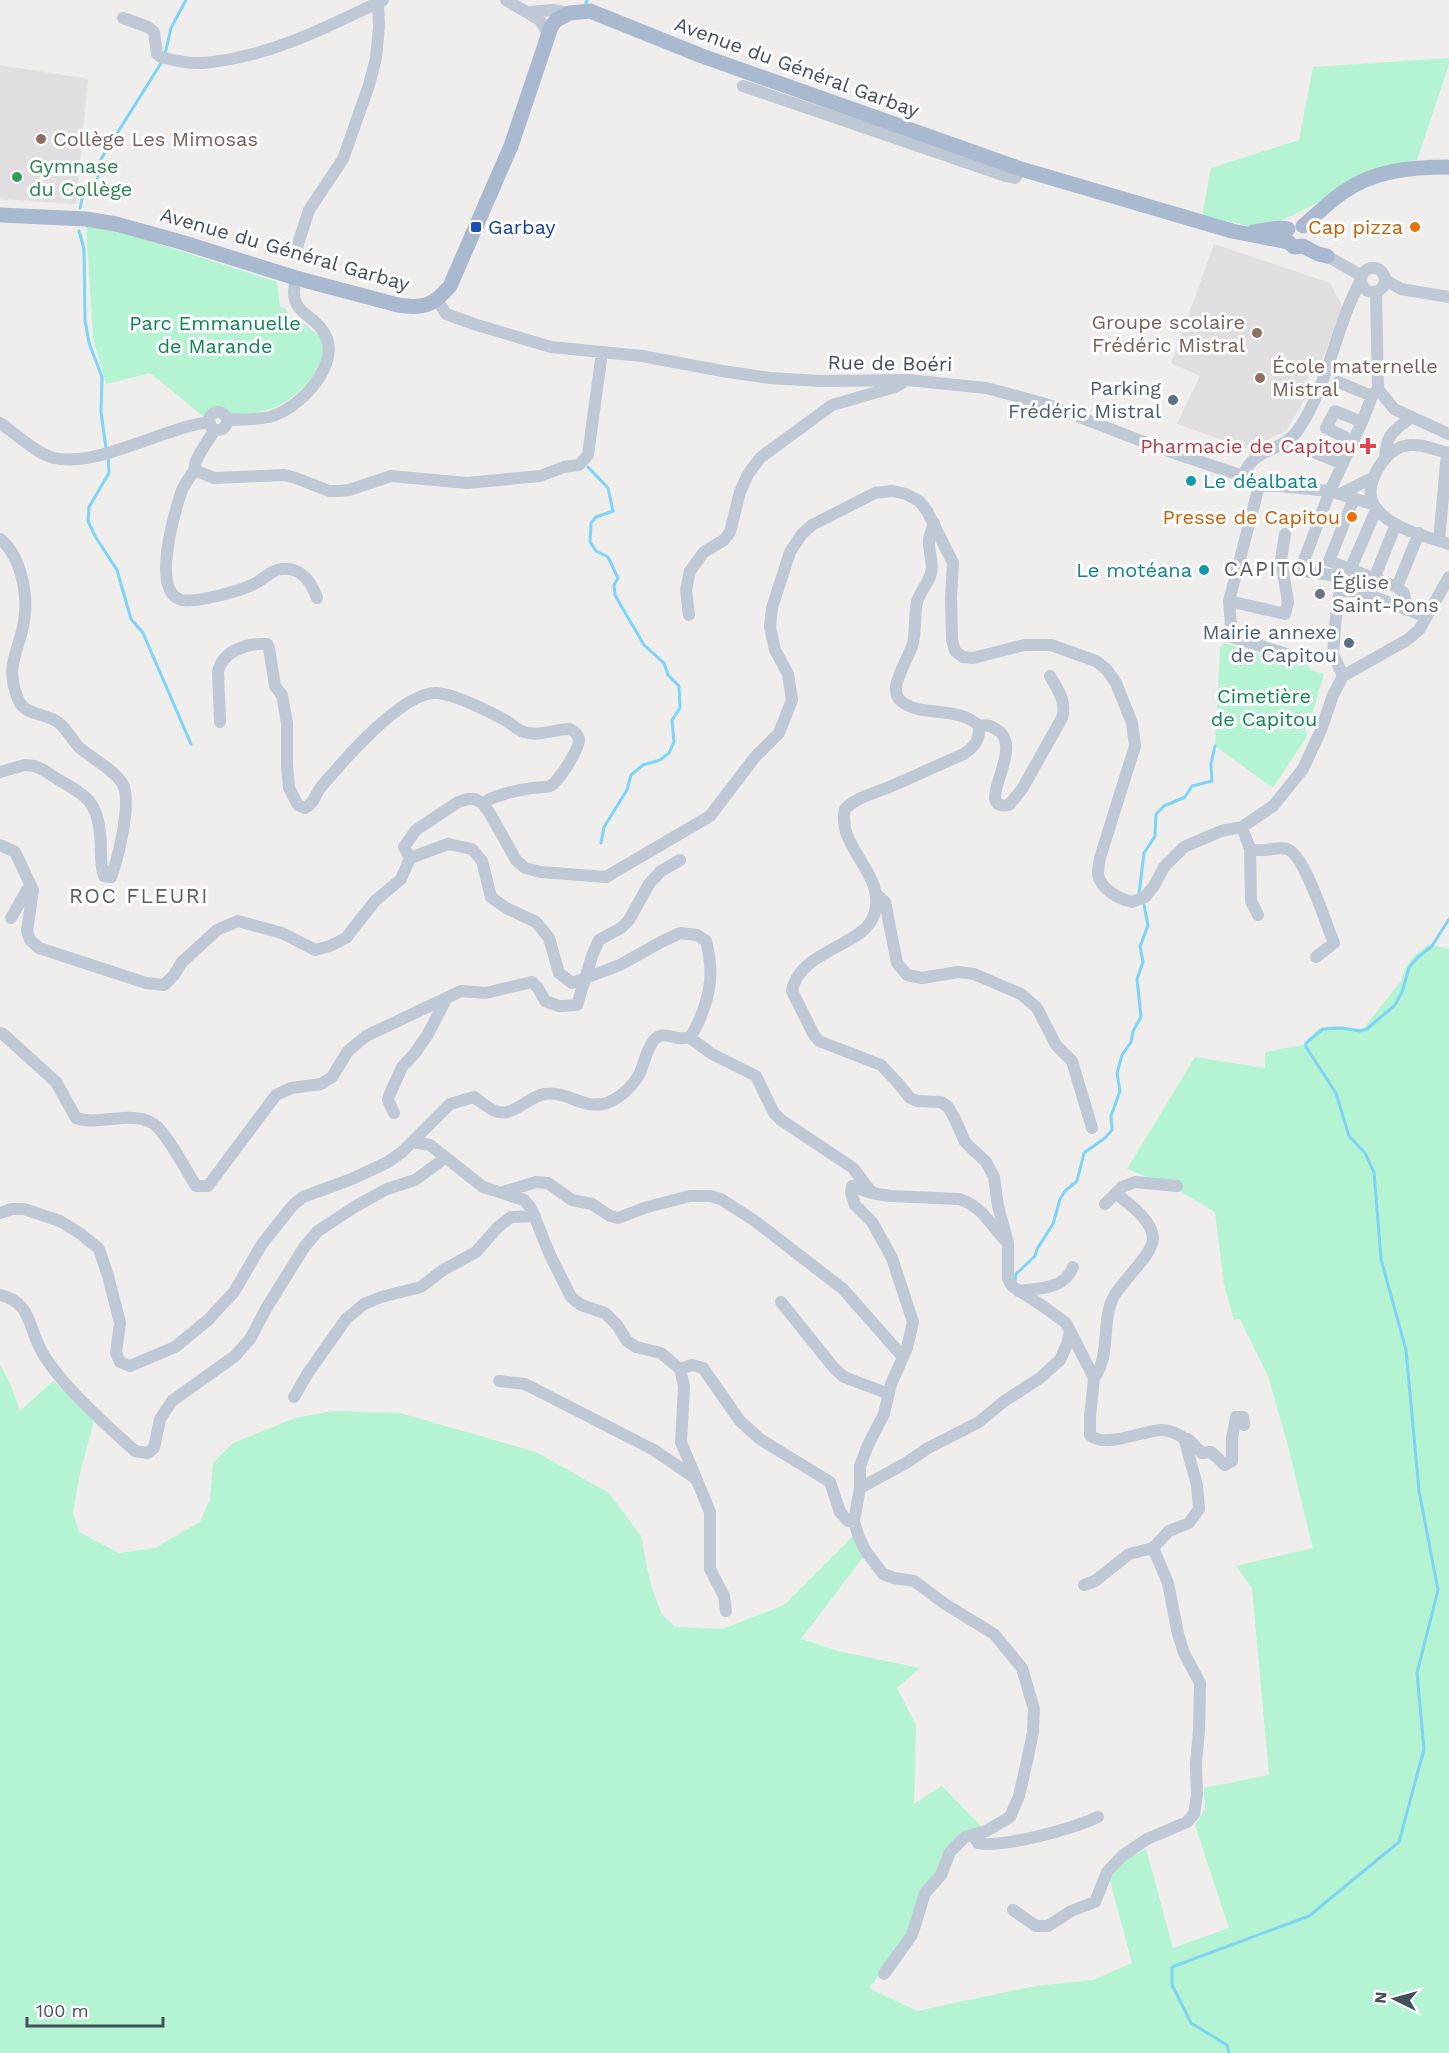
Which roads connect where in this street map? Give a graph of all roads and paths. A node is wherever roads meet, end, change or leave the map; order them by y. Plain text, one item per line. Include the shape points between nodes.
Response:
1 (506, 0) edge
2 (381, 1) edge
3 (528, 12) junction
4 (570, 13) junction
5 (123, 18) dead end
6 (548, 34) junction
7 (743, 86) dead end
8 (1449, 167) edge
9 (1421, 168) junction
10 (1021, 169) junction
11 (1449, 176) edge
12 (0, 215) edge
13 (1295, 236) junction
14 (294, 256) dead end
15 (1327, 256) joint
16 (296, 278) junction
17 (1361, 278) junction
18 (1385, 280) junction
19 (1376, 292) junction
20 (1449, 297) edge
21 (436, 299) junction
22 (602, 352) junction
23 (902, 380) junction
24 (1338, 382) dead end
25 (1375, 392) junction
26 (1410, 418) junction
27 (1362, 422) junction
28 (0, 423) edge
29 (212, 426) junction
30 (1449, 434) edge
31 (1353, 441) junction
32 (1308, 450) dead end
33 (1448, 453) edge
34 (1384, 459) junction
35 (1343, 464) junction
36 (194, 470) junction
37 (1243, 476) junction
38 (1374, 477) junction
39 (1259, 486) junction
40 (1335, 492) junction
41 (1354, 498) junction
42 (1374, 507) junction
43 (934, 523) junction
44 (1396, 524) junction
45 (1419, 533) junction
46 (1285, 534) dead end
47 (0, 539) edge
48 (1444, 542) edge
49 (1350, 570) junction
50 (1449, 577) edge
51 (1374, 579) junction
52 (1397, 587) junction
53 (1341, 589) junction
54 (317, 598) dead end
55 (1229, 601) junction
56 (1407, 609) junction
57 (689, 615) dead end
58 (1426, 617) junction
59 (1334, 654) junction
60 (1050, 676) dead end
61 (1343, 676) junction
62 (220, 722) dead end
63 (979, 726) junction
64 (0, 772) edge
65 (482, 803) junction
66 (1242, 827) junction
67 (0, 845) edge
68 (1250, 849) junction
69 (410, 858) junction
70 (680, 860) dead end
71 (33, 890) junction
72 (876, 894) junction
73 (1258, 915) dead end
74 (11, 918) dead end
75 (1316, 957) dead end
76 (584, 980) junction
77 (447, 998) junction
78 (0, 1033) edge
79 (689, 1036) junction
80 (394, 1113) dead end
81 (1092, 1128) dead end
82 (412, 1142) junction
83 (445, 1158) junction
84 (1177, 1186) dead end
85 (501, 1193) junction
86 (872, 1193) junction
87 (1116, 1193) junction
88 (1105, 1204) dead end
89 (0, 1213) edge
90 (535, 1216) junction
91 (1008, 1243) junction
92 (1073, 1267) dead end
93 (1018, 1291) junction
94 (0, 1295) edge
95 (781, 1302) dead end
96 (1070, 1331) junction
97 (903, 1357) junction
98 (680, 1369) junction
99 (1094, 1378) junction
100 (499, 1381) dead end
101 (889, 1394) junction
102 (294, 1397) dead end
103 (1244, 1425) dead end
104 (1184, 1438) junction
105 (695, 1478) junction
106 (860, 1488) junction
107 (854, 1521) junction
108 (1153, 1548) junction
109 (1084, 1586) dead end
110 (726, 1611) dead end
111 (1098, 1817) dead end
112 (973, 1835) junction
113 (1014, 1910) dead end
114 (884, 1974) dead end

1 - 3 street
2 - 5 street via 321,31 262,52 201,63 157,54 154,32
2 - 14 street via 376,58 344,159 309,210
3 - 4 street
3 - 6 street via 540,20
4 - 6 main road via 556,20
4 - 10 main road, Avenue du Général Garbay via 590,11 702,56
6 - 21 main road via 512,146 450,286
7 - 10 street via 1006,176 1015,178
8 - 9 main road
9 - 11 main road
9 - 13 main road via 1384,173 1342,193
10 - 13 main road, Avenue du Général Garbay via 1232,231 1265,231 1278,226
12 - 16 main road, Avenue du Général Garbay via 116,224
13 - 15 main road via 1318,254
15 - 17 street
16 - 21 main road, Avenue du Général Garbay via 398,305 421,307
16 - 29 street via 299,310 323,330 328,340 330,353 322,374 289,408 270,417 227,420 223,429
17 - 18 street via 1367,270 1375,268 1382,271
17 - 19 street via 1366,290
17 - 37 street via 1324,376 1297,431 1255,458
18 - 19 street
18 - 20 street via 1401,289
19 - 25 street
21 - 22 street, Rue de Boéri via 446,314 477,325 551,347
22 - 23 street, Rue de Boéri via 770,378
22 - 36 street via 588,455 579,465 540,476 467,483 391,476 339,491 284,475 214,478
23 - 37 street, Rue de Boéri via 986,388 1046,404
23 - 57 street via 895,387 832,405 760,458 740,492 730,532 704,552 690,571 686,590
24 - 25 street
25 - 26 street via 1394,410
25 - 27 street
26 - 30 street
26 - 34 street via 1390,433
27 - 31 street
27 - 31 street via 1335,411 1326,428
28 - 29 street via 52,458 68,460
29 - 36 street
31 - 35 street
32 - 35 street
33 - 34 street via 1423,445 1403,446
33 - 48 street
34 - 38 street
35 - 40 street
36 - 54 street via 183,490 171,533 166,573 171,594 182,600 241,591 282,569 295,570 307,577
37 - 39 street, Rue de Boéri
38 - 40 street
38 - 42 street via 1370,491
39 - 40 street, Rue de Boéri
39 - 55 street
40 - 41 street, Rue de Boéri
40 - 53 street via 1303,563 1304,571 1337,576
41 - 42 street, Rue de Boéri
41 - 49 street via 1329,561
42 - 44 street, Rue de Boéri
42 - 49 street
43 - 63 street via 928,542 931,574 916,603 913,645 894,686 896,696 912,707 971,718
43 - 65 street via 919,501 892,491 875,493 802,534 790,552 770,627 775,650 788,674 792,700 779,733 755,757 710,816 606,877 525,868 516,860
43 - 66 street via 953,563 955,651 973,658 1024,645 1051,645 1096,661 1116,683 1135,746 1100,858 1098,874 1102,884 1124,900 1132,902 1145,897 1164,867 1184,847 1221,831
44 - 45 street, Rue de Boéri
44 - 51 street
45 - 48 street, Rue de Boéri
45 - 52 street
46 - 55 street via 1281,560 1288,602 1286,614
47 - 64 street via 18,563 25,598 25,615 11,668 19,703 28,711 60,723 78,746 123,783 127,796 111,877 104,876 101,867 98,816 85,795 34,766
49 - 51 street
50 - 58 street
51 - 52 street
52 - 56 street via 1404,593
53 - 56 street
53 - 59 street
55 - 59 street via 1232,637 1296,657
56 - 58 street
58 - 61 street via 1407,640
59 - 61 street
60 - 63 street via 1063,701 1064,712 1022,789 1009,805 1000,805 994,795 1002,774 1006,741 1003,734 988,724
61 - 66 street via 1303,769 1273,806
62 - 65 street via 219,665 242,647 267,644 275,686 282,695 288,723 289,789 298,806 305,808 359,745 417,696 451,695 521,731 540,735 570,729 578,736 577,748 553,785 519,790
63 - 72 street via 980,738 964,754 865,795 845,808 848,839 873,881
65 - 69 street via 475,799 458,802 416,830 404,847
66 - 68 street
67 - 71 street via 15,852
68 - 73 street via 1251,901
68 - 75 street via 1288,849 1306,869 1334,943
69 - 71 street via 401,879 375,901 346,938 315,950 282,933 238,921 217,930 164,985 146,983 39,948 27,931
69 - 76 street via 448,844 472,849 482,861 491,897 536,922 549,938 559,973 572,983
70 - 76 street via 649,884 621,928 599,940
71 - 74 street via 27,890
72 - 81 street via 885,902 897,963 907,975 922,978 958,972 974,974 1021,994 1037,1008 1056,1045 1072,1061
72 - 91 street via 873,918 865,928 815,959 799,975 792,991 819,1041 881,1065 910,1098 934,1100 948,1107 965,1142 991,1169
76 - 77 street via 577,1005 559,1006 545,1001 532,982 485,993 461,991
76 - 79 street via 680,933 696,935 706,941 711,979 708,1000
77 - 78 street via 366,1036 348,1051 332,1077 321,1084 291,1088 276,1095 208,1186 196,1186 154,1124 131,1117 84,1121 76,1118 56,1082
77 - 80 street via 428,1034 402,1067 388,1100
79 - 82 street via 657,1037 639,1074 614,1100 588,1104 547,1093 502,1113 474,1097 450,1104
79 - 86 street via 712,1054 756,1076 774,1113 853,1168
82 - 83 street via 429,1145
82 - 89 street via 387,1162 303,1197 262,1244 234,1292 208,1320 175,1347 130,1366 120,1362 116,1353 120,1323 99,1249 60,1221 24,1209
83 - 85 street via 483,1186
83 - 94 street via 415,1180 387,1189 318,1231 267,1306 250,1339 235,1356 172,1401 160,1419 154,1448 148,1453 135,1451 73,1391 42,1352 23,1308 13,1298
84 - 87 street via 1135,1182
85 - 90 street via 524,1200
85 - 97 street via 536,1182 548,1183 572,1200 586,1202 613,1218 690,1196 721,1199 843,1289
86 - 91 street via 970,1202
86 - 97 street via 852,1186 850,1189 855,1204 886,1245 911,1314 911,1335
87 - 88 street
87 - 99 street via 1143,1218 1153,1238 1150,1252 1113,1299 1101,1365
90 - 98 street via 572,1297 581,1305 605,1313 627,1341 661,1353
90 - 102 street via 511,1218 476,1252 421,1287 364,1304 346,1319
91 - 93 street via 1008,1279
92 - 93 street via 1058,1285
93 - 96 street via 1058,1316
95 - 101 street via 844,1377
96 - 99 street
96 - 106 street via 1060,1360 1040,1378 979,1422
97 - 101 street
98 - 105 street via 684,1386 681,1442
98 - 107 street via 692,1365 704,1368 740,1421 760,1439 830,1482 840,1512 848,1521
99 - 104 street via 1089,1430 1094,1439 1112,1440 1160,1430 1173,1431
100 - 105 street via 525,1384 654,1450
101 - 106 street via 860,1466
103 - 104 street via 1243,1417 1236,1417 1232,1461 1225,1465 1211,1452 1202,1453
104 - 108 street via 1197,1485 1199,1509 1189,1523 1169,1531
105 - 110 street via 710,1512 710,1569 724,1596
106 - 107 street
107 - 112 street via 865,1550 883,1574 914,1581 978,1623 994,1634 1022,1668 1034,1709 1019,1796 1010,1817
108 - 109 street via 1129,1554
108 - 113 street via 1168,1583 1184,1653 1200,1683 1194,1814 1187,1822 1147,1839 1122,1856 1107,1872 1095,1902 1048,1926 1036,1926
111 - 112 street via 987,1845 978,1843
112 - 114 street via 965,1837 950,1852 941,1875 925,1893 912,1935

